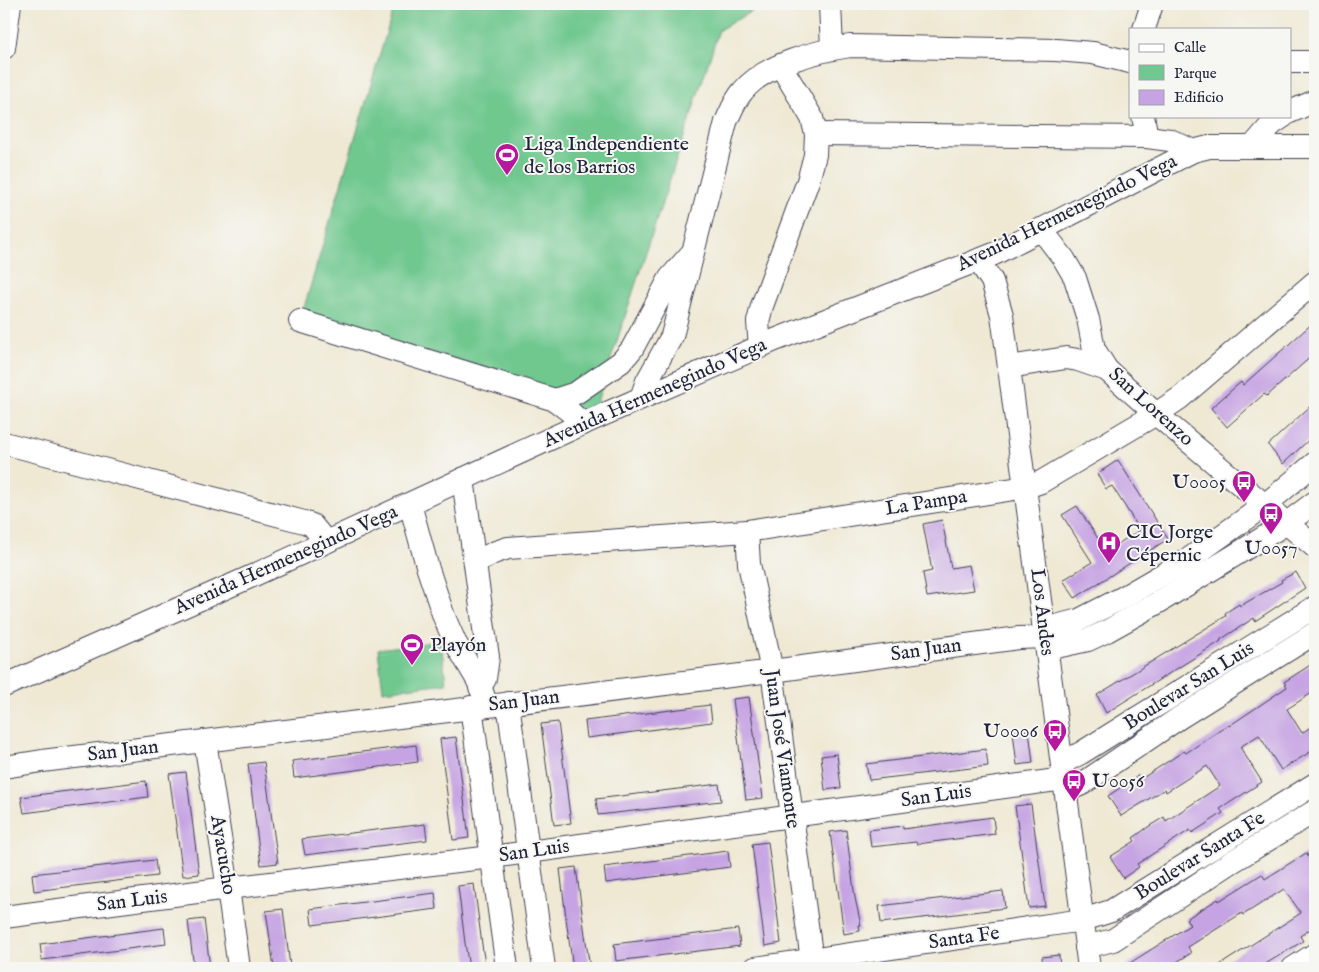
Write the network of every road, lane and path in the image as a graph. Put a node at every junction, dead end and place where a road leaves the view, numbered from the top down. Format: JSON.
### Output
{"nodes":[{"id":1,"x":10,"y":4,"type":"edge"},
{"id":2,"x":830,"y":4,"type":"edge"},
{"id":3,"x":1152,"y":4,"type":"edge"},
{"id":4,"x":1144,"y":28,"type":"edge"},
{"id":5,"x":4,"y":48,"type":"edge"},
{"id":6,"x":832,"y":49,"type":"junction"},
{"id":7,"x":1129,"y":62,"type":"edge"},
{"id":8,"x":1292,"y":62,"type":"edge"},
{"id":9,"x":1315,"y":62,"type":"edge"},
{"id":10,"x":781,"y":66,"type":"junction"},
{"id":11,"x":1315,"y":101,"type":"edge"},
{"id":12,"x":1292,"y":111,"type":"edge"},
{"id":13,"x":1281,"y":118,"type":"edge"},
{"id":14,"x":1145,"y":127,"type":"edge"},
{"id":15,"x":816,"y":134,"type":"junction"},
{"id":16,"x":1252,"y":147,"type":"junction"},
{"id":17,"x":1315,"y":147,"type":"edge"},
{"id":18,"x":1192,"y":151,"type":"junction"},
{"id":19,"x":1041,"y":229,"type":"junction"},
{"id":20,"x":694,"y":250,"type":"junction"},
{"id":21,"x":978,"y":260,"type":"junction"},
{"id":22,"x":1315,"y":282,"type":"edge"},
{"id":23,"x":300,"y":321,"type":"dead end"},
{"id":24,"x":760,"y":347,"type":"junction"},
{"id":25,"x":1009,"y":367,"type":"junction"},
{"id":26,"x":1106,"y":370,"type":"junction"},
{"id":27,"x":641,"y":398,"type":"junction"},
{"id":28,"x":555,"y":400,"type":"junction"},
{"id":29,"x":1156,"y":414,"type":"junction"},
{"id":30,"x":582,"y":424,"type":"junction"},
{"id":31,"x":4,"y":443,"type":"edge"},
{"id":32,"x":1315,"y":463,"type":"edge"},
{"id":33,"x":463,"y":479,"type":"junction"},
{"id":34,"x":1026,"y":487,"type":"junction"},
{"id":35,"x":1315,"y":502,"type":"edge"},
{"id":36,"x":410,"y":504,"type":"junction"},
{"id":37,"x":1265,"y":505,"type":"junction"},
{"id":38,"x":1287,"y":523,"type":"junction"},
{"id":39,"x":747,"y":531,"type":"junction"},
{"id":40,"x":326,"y":542,"type":"junction"},
{"id":41,"x":1315,"y":546,"type":"edge"},
{"id":42,"x":476,"y":563,"type":"junction"},
{"id":43,"x":1315,"y":607,"type":"edge"},
{"id":44,"x":1315,"y":632,"type":"edge"},
{"id":45,"x":1046,"y":638,"type":"junction"},
{"id":46,"x":772,"y":671,"type":"junction"},
{"id":47,"x":4,"y":686,"type":"edge"},
{"id":48,"x":487,"y":701,"type":"junction"},
{"id":49,"x":205,"y":741,"type":"junction"},
{"id":50,"x":4,"y":767,"type":"edge"},
{"id":51,"x":1064,"y":777,"type":"junction"},
{"id":52,"x":1315,"y":784,"type":"edge"},
{"id":53,"x":1315,"y":811,"type":"edge"},
{"id":54,"x":791,"y":816,"type":"junction"},
{"id":55,"x":528,"y":852,"type":"junction"},
{"id":56,"x":492,"y":858,"type":"junction"},
{"id":57,"x":228,"y":888,"type":"junction"},
{"id":58,"x":4,"y":917,"type":"edge"},
{"id":59,"x":1083,"y":920,"type":"junction"},
{"id":60,"x":1315,"y":954,"type":"edge"},
{"id":61,"x":1088,"y":958,"type":"edge"},
{"id":62,"x":812,"y":965,"type":"edge"},
{"id":63,"x":238,"y":968,"type":"edge"},
{"id":64,"x":507,"y":968,"type":"edge"},
{"id":65,"x":544,"y":968,"type":"edge"},
{"id":66,"x":755,"y":968,"type":"edge"},
{"id":67,"x":1293,"y":968,"type":"edge"}],
"edges":[{"from":1,"to":5,"type":"street"},
{"from":2,"to":6,"type":"street"},
{"from":3,"to":4,"type":"street"},
{"from":6,"to":7,"type":"street"},
{"from":6,"to":10,"type":"street"},
{"from":8,"to":9,"type":"street"},
{"from":10,"to":15,"type":"street"},
{"from":10,"to":20,"type":"street"},
{"from":11,"to":12,"type":"street"},
{"from":13,"to":16,"type":"street"},
{"from":14,"to":15,"type":"street"},
{"from":14,"to":18,"type":"street"},
{"from":15,"to":24,"type":"street"},
{"from":16,"to":17,"type":"street","name":"Avenida Hermenegindo Vega"},
{"from":16,"to":18,"type":"street","name":"Avenida Hermenegindo Vega"},
{"from":18,"to":19,"type":"street","name":"Avenida Hermenegindo Vega"},
{"from":19,"to":21,"type":"street","name":"Avenida Hermenegindo Vega"},
{"from":19,"to":26,"type":"street","name":"San Lorenzo"},
{"from":20,"to":27,"type":"street"},
{"from":20,"to":28,"type":"street"},
{"from":21,"to":24,"type":"street","name":"Avenida Hermenegindo Vega"},
{"from":21,"to":25,"type":"street","name":"Los Andes"},
{"from":22,"to":29,"type":"street","name":"La Pampa"},
{"from":23,"to":28,"type":"street"},
{"from":24,"to":27,"type":"street","name":"Avenida Hermenegindo Vega"},
{"from":25,"to":26,"type":"street"},
{"from":25,"to":34,"type":"street","name":"Los Andes"},
{"from":26,"to":29,"type":"street","name":"San Lorenzo"},
{"from":27,"to":30,"type":"street","name":"Avenida Hermenegindo Vega"},
{"from":28,"to":30,"type":"street"},
{"from":29,"to":34,"type":"street","name":"La Pampa"},
{"from":29,"to":37,"type":"street","name":"San Lorenzo"},
{"from":30,"to":33,"type":"street","name":"Avenida Hermenegindo Vega"},
{"from":31,"to":40,"type":"street"},
{"from":32,"to":37,"type":"street"},
{"from":33,"to":36,"type":"street","name":"Avenida Hermenegindo Vega"},
{"from":33,"to":42,"type":"street"},
{"from":34,"to":39,"type":"street","name":"La Pampa"},
{"from":34,"to":45,"type":"street","name":"Los Andes"},
{"from":35,"to":38,"type":"street"},
{"from":36,"to":40,"type":"street","name":"Avenida Hermenegindo Vega"},
{"from":36,"to":48,"type":"street"},
{"from":37,"to":38,"type":"street","name":"San Lorenzo"},
{"from":37,"to":45,"type":"street"},
{"from":38,"to":41,"type":"street","name":"San Lorenzo"},
{"from":38,"to":45,"type":"street"},
{"from":39,"to":42,"type":"street","name":"La Pampa"},
{"from":39,"to":46,"type":"street","name":"Juan José Viamonte"},
{"from":40,"to":47,"type":"street","name":"Avenida Hermenegindo Vega"},
{"from":42,"to":48,"type":"street"},
{"from":43,"to":51,"type":"street","name":"Boulevar San Luis"},
{"from":44,"to":51,"type":"street","name":"Boulevar San Luis"},
{"from":45,"to":46,"type":"street","name":"San Juan"},
{"from":45,"to":51,"type":"street","name":"Los Andes"},
{"from":46,"to":48,"type":"street","name":"San Juan"},
{"from":46,"to":54,"type":"street","name":"Juan José Viamonte"},
{"from":48,"to":49,"type":"street","name":"San Juan"},
{"from":48,"to":55,"type":"street"},
{"from":48,"to":56,"type":"street"},
{"from":49,"to":50,"type":"street","name":"San Juan"},
{"from":49,"to":57,"type":"street","name":"Ayacucho"},
{"from":51,"to":54,"type":"street","name":"San Luis"},
{"from":51,"to":59,"type":"street","name":"Los Andes"},
{"from":52,"to":59,"type":"street","name":"Boulevar Santa Fe"},
{"from":53,"to":61,"type":"street","name":"Boulevar Santa Fe"},
{"from":54,"to":55,"type":"street","name":"San Luis"},
{"from":54,"to":62,"type":"street","name":"Juan José Viamonte"},
{"from":55,"to":56,"type":"street","name":"San Luis"},
{"from":55,"to":65,"type":"street"},
{"from":56,"to":57,"type":"street","name":"San Luis"},
{"from":56,"to":64,"type":"street"},
{"from":57,"to":58,"type":"street","name":"San Luis"},
{"from":57,"to":63,"type":"street","name":"Ayacucho"},
{"from":59,"to":61,"type":"street","name":"Los Andes"},
{"from":59,"to":62,"type":"street","name":"Santa Fe"},
{"from":60,"to":67,"type":"street"},
{"from":62,"to":66,"type":"street","name":"Santa Fe"}]}
